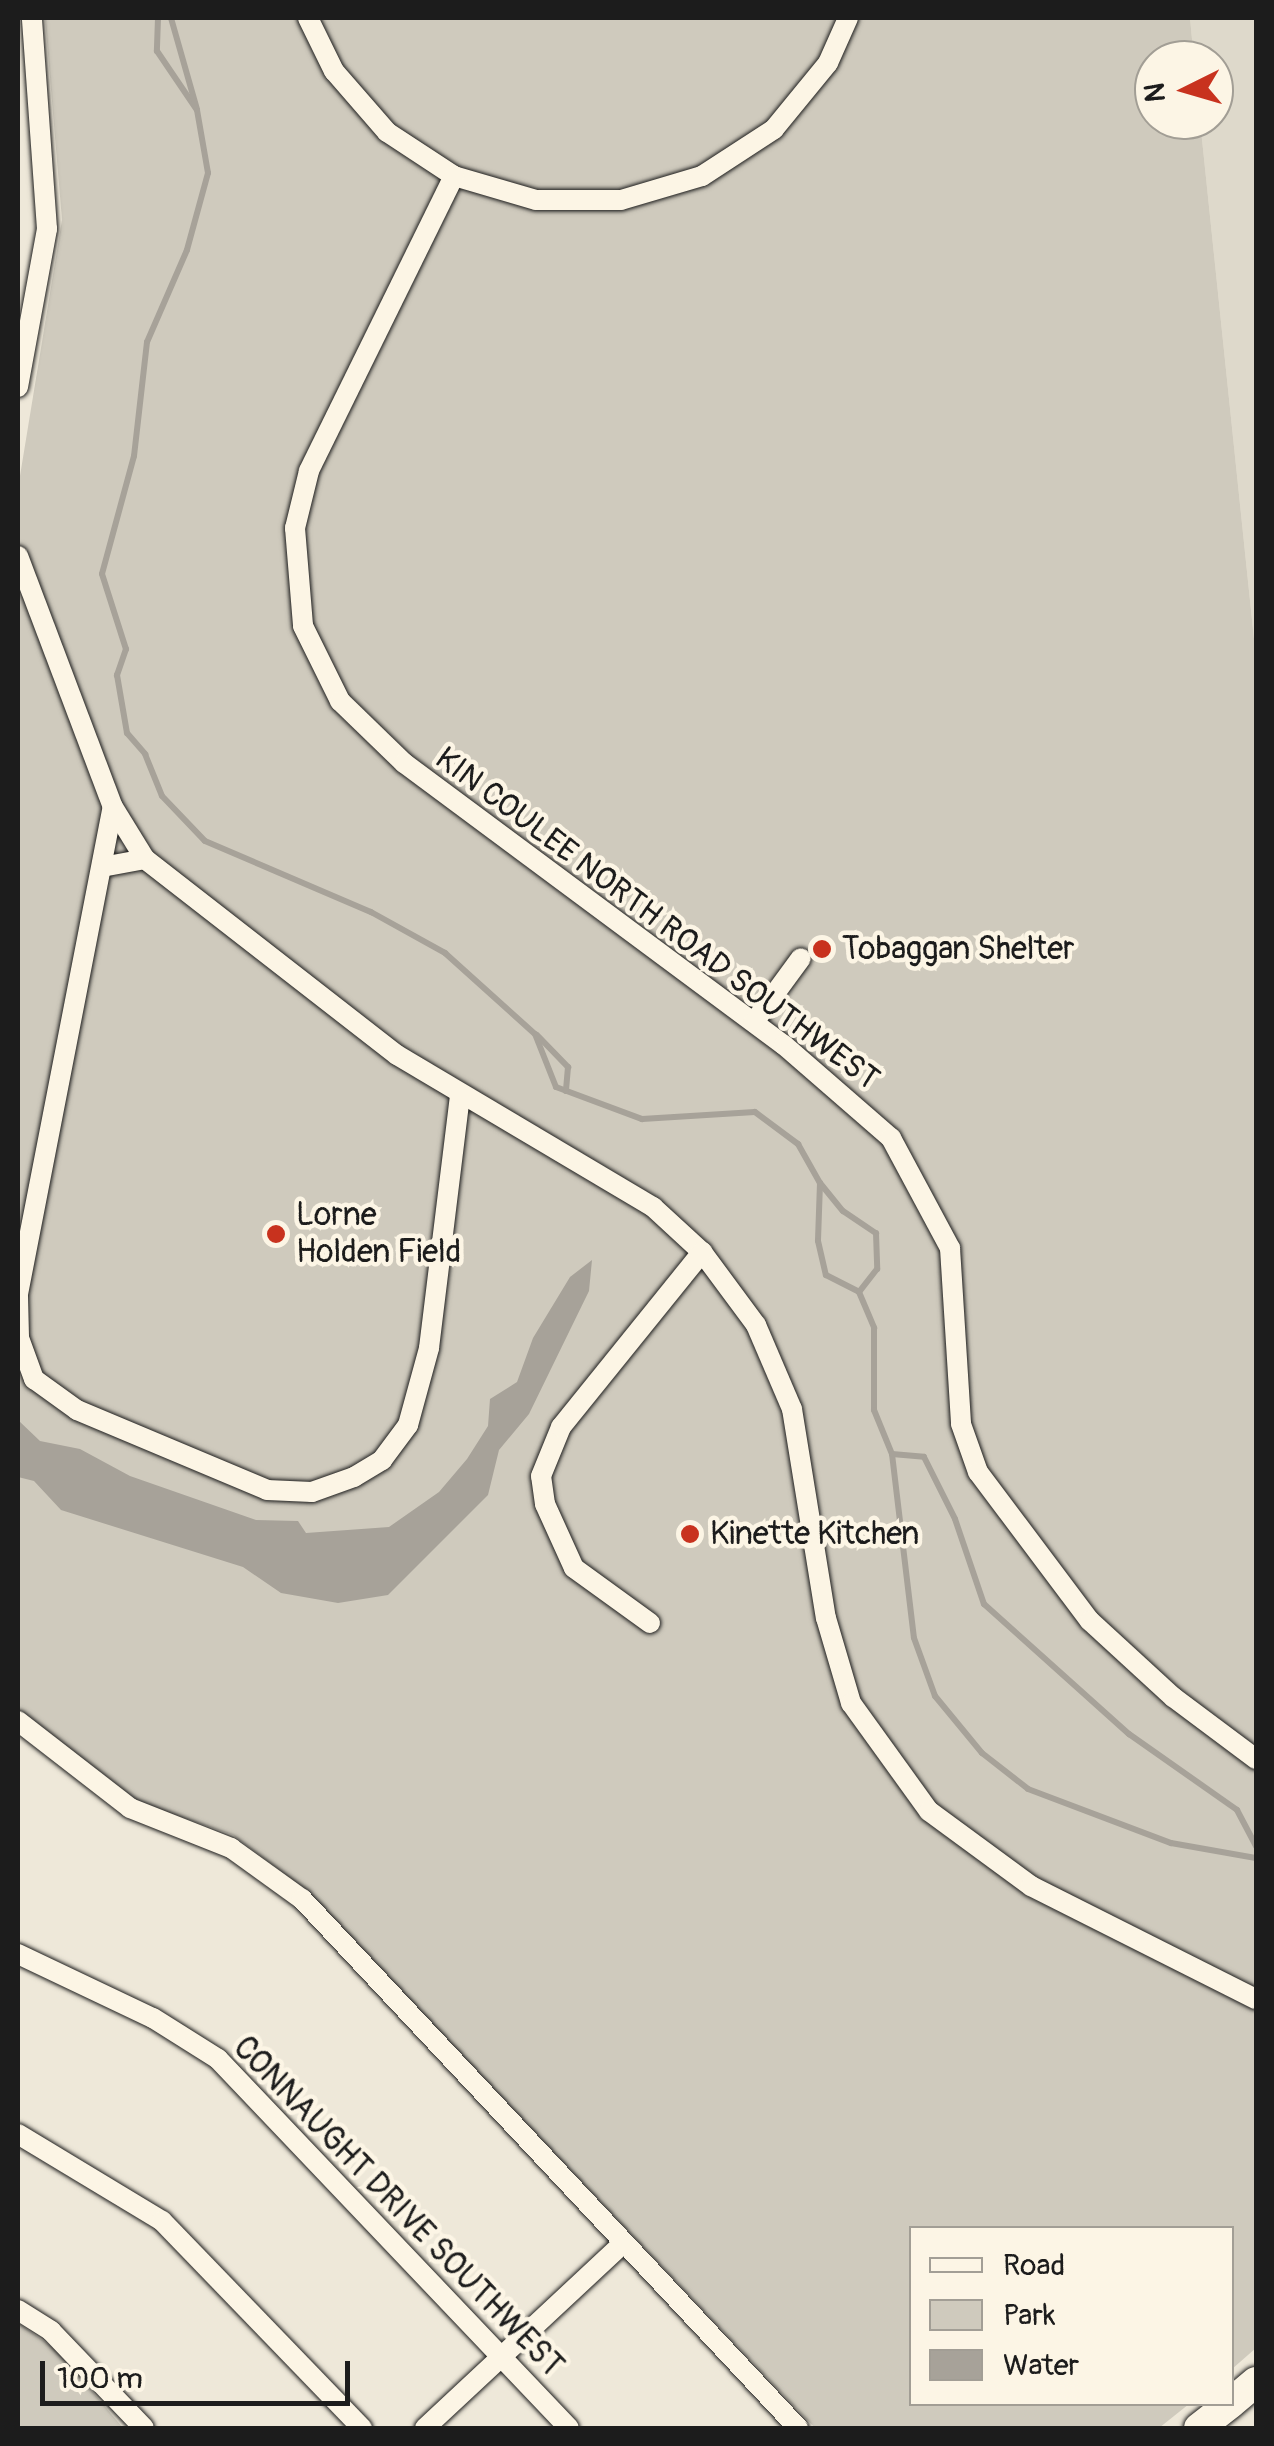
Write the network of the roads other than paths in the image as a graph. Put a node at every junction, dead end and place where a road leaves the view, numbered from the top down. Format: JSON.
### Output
{"nodes":[{"id":1,"x":308,"y":18,"type":"edge"},
{"id":2,"x":848,"y":18,"type":"edge"},
{"id":3,"x":32,"y":20,"type":"edge"},
{"id":4,"x":454,"y":176,"type":"junction"},
{"id":5,"x":18,"y":387,"type":"edge"},
{"id":6,"x":18,"y":556,"type":"edge"},
{"id":7,"x":113,"y":807,"type":"junction"},
{"id":8,"x":145,"y":860,"type":"junction"},
{"id":9,"x":102,"y":867,"type":"junction"},
{"id":10,"x":801,"y":958,"type":"dead end"},
{"id":11,"x":754,"y":1022,"type":"junction"},
{"id":12,"x":460,"y":1097,"type":"junction"},
{"id":13,"x":702,"y":1252,"type":"junction"},
{"id":14,"x":18,"y":1295,"type":"edge"},
{"id":15,"x":650,"y":1623,"type":"dead end"},
{"id":16,"x":18,"y":1721,"type":"edge"},
{"id":17,"x":1256,"y":1759,"type":"edge"},
{"id":18,"x":18,"y":1954,"type":"edge"},
{"id":19,"x":1256,"y":1999,"type":"edge"},
{"id":20,"x":18,"y":2134,"type":"edge"},
{"id":21,"x":620,"y":2246,"type":"junction"},
{"id":22,"x":18,"y":2310,"type":"edge"},
{"id":23,"x":502,"y":2358,"type":"junction"},
{"id":24,"x":1256,"y":2382,"type":"edge"},
{"id":25,"x":1234,"y":2400,"type":"edge"},
{"id":26,"x":1227,"y":2406,"type":"edge"},
{"id":27,"x":144,"y":2428,"type":"edge"},
{"id":28,"x":362,"y":2428,"type":"edge"},
{"id":29,"x":425,"y":2428,"type":"edge"},
{"id":30,"x":569,"y":2428,"type":"edge"},
{"id":31,"x":798,"y":2428,"type":"edge"},
{"id":32,"x":1198,"y":2428,"type":"edge"}],
"edges":[{"from":1,"to":4,"type":"street"},
{"from":2,"to":4,"type":"street"},
{"from":3,"to":5,"type":"street"},
{"from":4,"to":11,"type":"street","name":"KIN COULEE NORTH ROAD SOUTHWEST"},
{"from":6,"to":7,"type":"street"},
{"from":7,"to":8,"type":"street"},
{"from":7,"to":9,"type":"street"},
{"from":8,"to":9,"type":"street"},
{"from":8,"to":12,"type":"street"},
{"from":9,"to":14,"type":"street"},
{"from":10,"to":11,"type":"street"},
{"from":11,"to":17,"type":"street","name":"KIN COULEE NORTH ROAD SOUTHWEST"},
{"from":12,"to":13,"type":"street"},
{"from":12,"to":14,"type":"street"},
{"from":13,"to":15,"type":"street"},
{"from":13,"to":19,"type":"street"},
{"from":16,"to":21,"type":"street"},
{"from":18,"to":23,"type":"street","name":"CONNAUGHT DRIVE SOUTHWEST"},
{"from":20,"to":28,"type":"street"},
{"from":21,"to":23,"type":"street"},
{"from":21,"to":31,"type":"street"},
{"from":22,"to":27,"type":"street"},
{"from":23,"to":29,"type":"street"},
{"from":23,"to":30,"type":"street","name":"CONNAUGHT DRIVE SOUTHWEST"},
{"from":24,"to":25,"type":"highway"},
{"from":26,"to":32,"type":"highway"}]}
